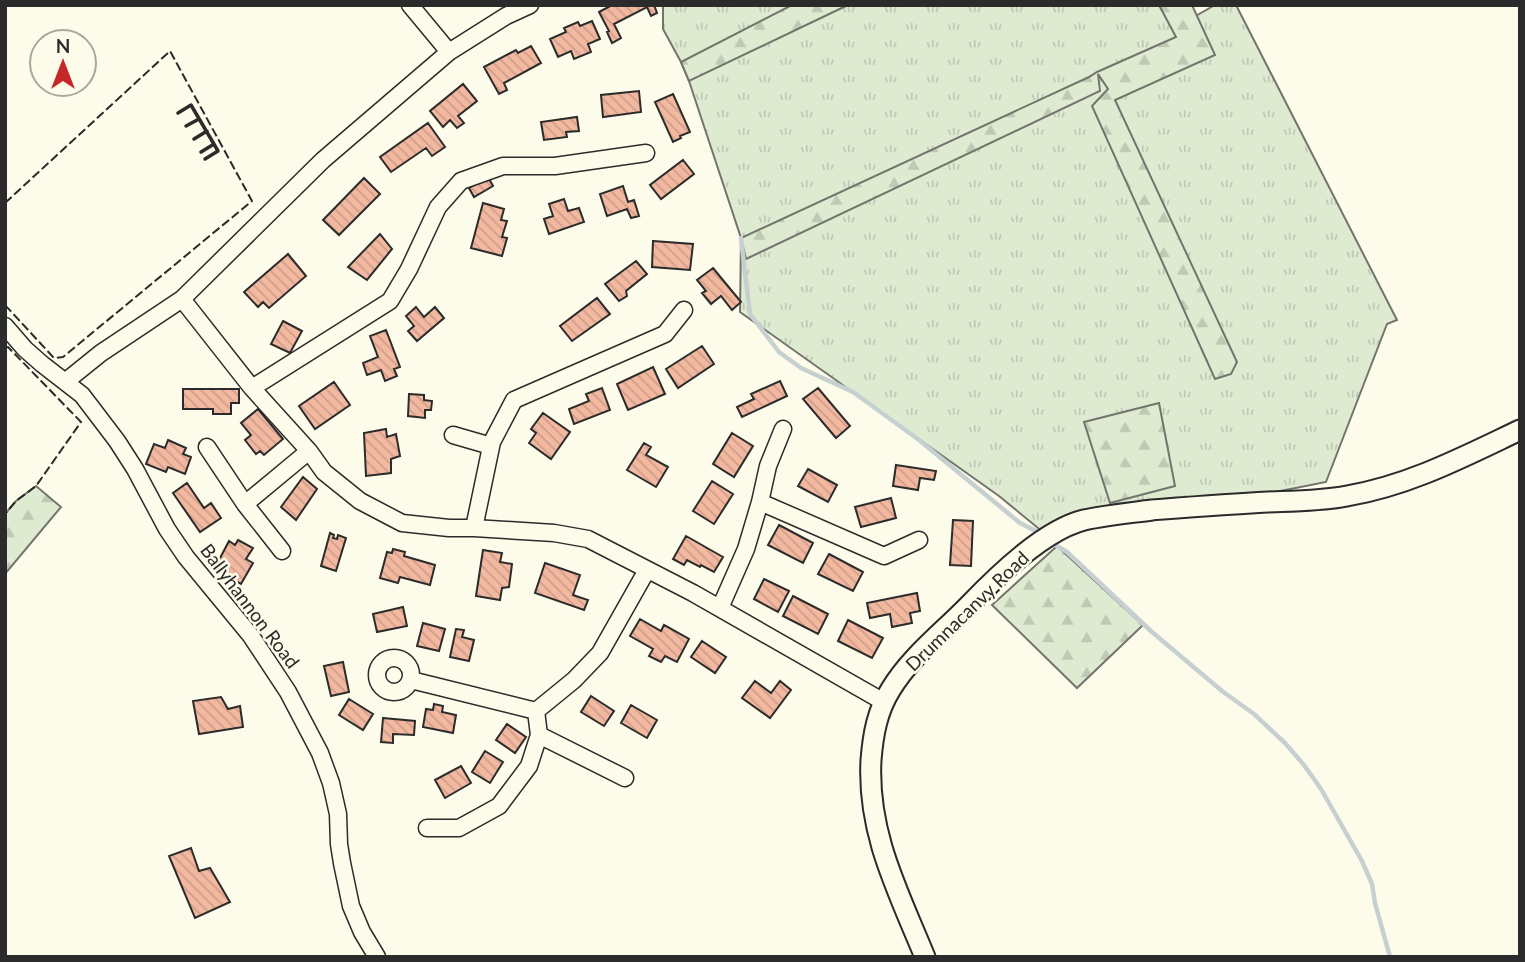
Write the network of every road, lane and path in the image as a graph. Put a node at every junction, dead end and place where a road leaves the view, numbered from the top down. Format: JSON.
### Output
{"nodes":[{"id":1,"x":410,"y":5,"type":"edge"},
{"id":2,"x":530,"y":5,"type":"edge"},
{"id":3,"x":449,"y":52,"type":"junction"},
{"id":4,"x":646,"y":153,"type":"dead end"},
{"id":5,"x":182,"y":299,"type":"junction"},
{"id":6,"x":684,"y":310,"type":"dead end"},
{"id":7,"x":5,"y":326,"type":"edge"},
{"id":8,"x":65,"y":382,"type":"junction"},
{"id":9,"x":252,"y":388,"type":"junction"},
{"id":10,"x":783,"y":429,"type":"dead end"},
{"id":11,"x":1520,"y":430,"type":"edge"},
{"id":12,"x":453,"y":435,"type":"dead end"},
{"id":13,"x":491,"y":446,"type":"junction"},
{"id":14,"x":207,"y":447,"type":"dead end"},
{"id":15,"x":309,"y":452,"type":"junction"},
{"id":16,"x":760,"y":502,"type":"junction"},
{"id":17,"x":245,"y":504,"type":"junction"},
{"id":18,"x":474,"y":528,"type":"junction"},
{"id":19,"x":919,"y":540,"type":"dead end"},
{"id":20,"x":282,"y":551,"type":"dead end"},
{"id":21,"x":647,"y":570,"type":"junction"},
{"id":22,"x":720,"y":608,"type":"junction"},
{"id":23,"x":411,"y":680,"type":"dead end"},
{"id":24,"x":884,"y":702,"type":"junction"},
{"id":25,"x":536,"y":711,"type":"junction"},
{"id":26,"x":539,"y":735,"type":"junction"},
{"id":27,"x":625,"y":778,"type":"dead end"},
{"id":28,"x":427,"y":828,"type":"dead end"},
{"id":29,"x":377,"y":957,"type":"edge"},
{"id":30,"x":925,"y":957,"type":"edge"}],
"edges":[{"from":1,"to":3,"type":"street"},
{"from":2,"to":3,"type":"street"},
{"from":3,"to":5,"type":"street"},
{"from":4,"to":9,"type":"street"},
{"from":5,"to":8,"type":"street"},
{"from":5,"to":9,"type":"street"},
{"from":6,"to":13,"type":"street"},
{"from":7,"to":8,"type":"street","name":"Ballyhannon Road"},
{"from":8,"to":29,"type":"street","name":"Ballyhannon Road"},
{"from":9,"to":15,"type":"street"},
{"from":10,"to":16,"type":"street"},
{"from":11,"to":24,"type":"main road","name":"Drumnacanvy Road"},
{"from":12,"to":13,"type":"street"},
{"from":13,"to":18,"type":"street"},
{"from":14,"to":17,"type":"street"},
{"from":15,"to":17,"type":"street"},
{"from":15,"to":18,"type":"street"},
{"from":16,"to":19,"type":"street"},
{"from":16,"to":22,"type":"street"},
{"from":17,"to":20,"type":"street"},
{"from":18,"to":21,"type":"street"},
{"from":21,"to":22,"type":"street"},
{"from":21,"to":25,"type":"street"},
{"from":22,"to":24,"type":"street"},
{"from":23,"to":25,"type":"street"},
{"from":24,"to":30,"type":"main road","name":"Drumnacanvy Road"},
{"from":25,"to":26,"type":"street"},
{"from":26,"to":27,"type":"street"},
{"from":26,"to":28,"type":"street"}]}
